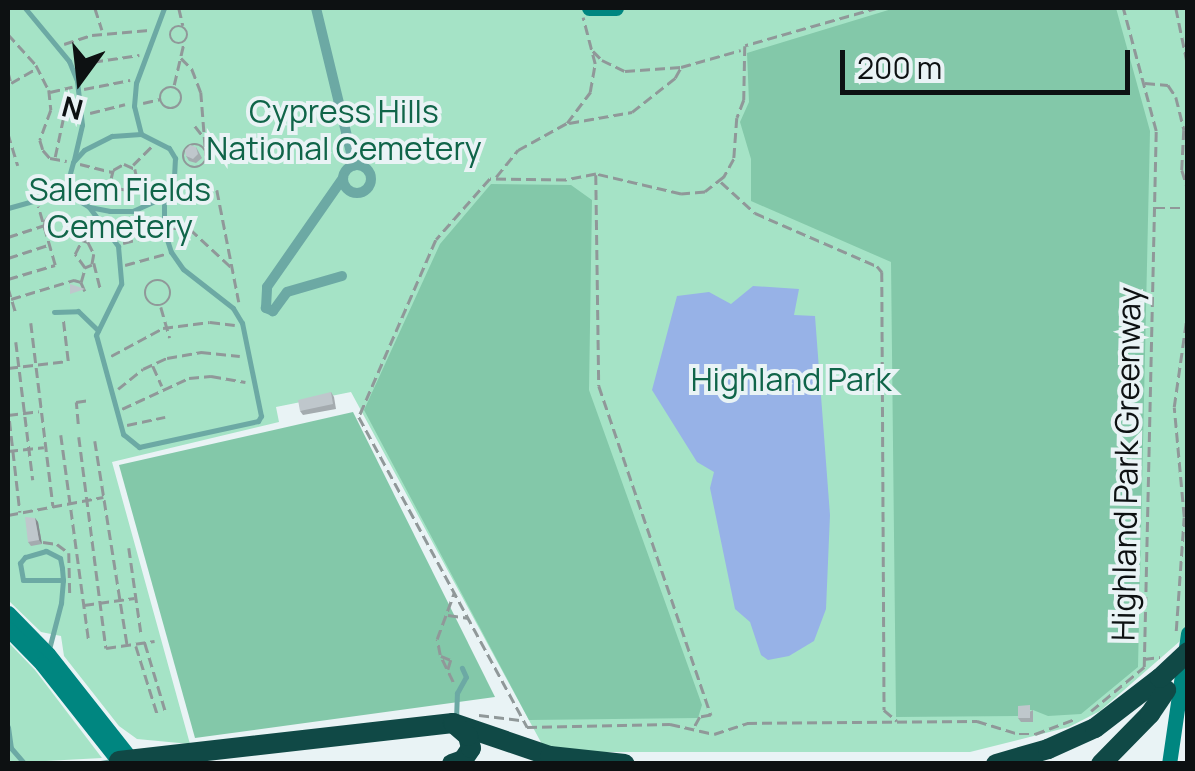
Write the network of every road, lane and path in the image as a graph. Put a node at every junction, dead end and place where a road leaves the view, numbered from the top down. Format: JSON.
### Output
{"nodes":[{"id":1,"x":25,"y":8,"type":"edge"},
{"id":2,"x":95,"y":8,"type":"edge"},
{"id":3,"x":164,"y":8,"type":"edge"},
{"id":4,"x":179,"y":8,"type":"edge"},
{"id":5,"x":316,"y":8,"type":"edge"},
{"id":6,"x":616,"y":8,"type":"edge"},
{"id":7,"x":878,"y":8,"type":"edge"},
{"id":8,"x":1123,"y":8,"type":"edge"},
{"id":9,"x":1176,"y":8,"type":"edge"},
{"id":10,"x":586,"y":15,"type":"edge"},
{"id":11,"x":183,"y":28,"type":"junction"},
{"id":12,"x":157,"y":31,"type":"junction"},
{"id":13,"x":104,"y":33,"type":"junction"},
{"id":14,"x":8,"y":34,"type":"edge"},
{"id":15,"x":184,"y":42,"type":"junction"},
{"id":16,"x":58,"y":48,"type":"junction"},
{"id":17,"x":742,"y":49,"type":"junction"},
{"id":18,"x":593,"y":50,"type":"junction"},
{"id":19,"x":146,"y":56,"type":"junction"},
{"id":20,"x":181,"y":58,"type":"junction"},
{"id":21,"x":1188,"y":66,"type":"edge"},
{"id":22,"x":38,"y":67,"type":"junction"},
{"id":23,"x":71,"y":67,"type":"junction"},
{"id":24,"x":681,"y":67,"type":"junction"},
{"id":25,"x":8,"y":71,"type":"edge"},
{"id":26,"x":27,"y":77,"type":"junction"},
{"id":27,"x":136,"y":82,"type":"junction"},
{"id":28,"x":1143,"y":84,"type":"junction"},
{"id":29,"x":33,"y":85,"type":"dead end"},
{"id":30,"x":174,"y":87,"type":"junction"},
{"id":31,"x":79,"y":88,"type":"junction"},
{"id":32,"x":50,"y":92,"type":"junction"},
{"id":33,"x":161,"y":99,"type":"junction"},
{"id":34,"x":82,"y":103,"type":"junction"},
{"id":35,"x":134,"y":104,"type":"junction"},
{"id":36,"x":82,"y":117,"type":"junction"},
{"id":37,"x":567,"y":123,"type":"junction"},
{"id":38,"x":195,"y":126,"type":"dead end"},
{"id":39,"x":8,"y":133,"type":"edge"},
{"id":40,"x":141,"y":134,"type":"junction"},
{"id":41,"x":206,"y":140,"type":"junction"},
{"id":42,"x":157,"y":141,"type":"junction"},
{"id":43,"x":206,"y":156,"type":"junction"},
{"id":44,"x":55,"y":158,"type":"junction"},
{"id":45,"x":73,"y":162,"type":"junction"},
{"id":46,"x":18,"y":164,"type":"dead end"},
{"id":47,"x":354,"y":165,"type":"junction"},
{"id":48,"x":132,"y":166,"type":"junction"},
{"id":49,"x":112,"y":172,"type":"junction"},
{"id":50,"x":596,"y":174,"type":"junction"},
{"id":51,"x":496,"y":177,"type":"junction"},
{"id":52,"x":138,"y":178,"type":"junction"},
{"id":53,"x":343,"y":178,"type":"junction"},
{"id":54,"x":720,"y":181,"type":"junction"},
{"id":55,"x":112,"y":182,"type":"junction"},
{"id":56,"x":170,"y":187,"type":"junction"},
{"id":57,"x":217,"y":190,"type":"dead end"},
{"id":58,"x":1188,"y":190,"type":"edge"},
{"id":59,"x":65,"y":192,"type":"junction"},
{"id":60,"x":164,"y":197,"type":"junction"},
{"id":61,"x":36,"y":200,"type":"junction"},
{"id":62,"x":90,"y":207,"type":"junction"},
{"id":63,"x":8,"y":208,"type":"edge"},
{"id":64,"x":1154,"y":208,"type":"junction"},
{"id":65,"x":1188,"y":208,"type":"edge"},
{"id":66,"x":44,"y":226,"type":"junction"},
{"id":67,"x":164,"y":231,"type":"junction"},
{"id":68,"x":46,"y":233,"type":"junction"},
{"id":69,"x":8,"y":237,"type":"edge"},
{"id":70,"x":50,"y":244,"type":"junction"},
{"id":71,"x":117,"y":244,"type":"junction"},
{"id":72,"x":171,"y":252,"type":"junction"},
{"id":73,"x":8,"y":258,"type":"edge"},
{"id":74,"x":94,"y":261,"type":"junction"},
{"id":75,"x":121,"y":266,"type":"junction"},
{"id":76,"x":85,"y":268,"type":"junction"},
{"id":77,"x":232,"y":268,"type":"dead end"},
{"id":78,"x":183,"y":269,"type":"junction"},
{"id":79,"x":342,"y":276,"type":"dead end"},
{"id":80,"x":8,"y":279,"type":"edge"},
{"id":81,"x":80,"y":282,"type":"junction"},
{"id":82,"x":99,"y":284,"type":"junction"},
{"id":83,"x":168,"y":284,"type":"junction"},
{"id":84,"x":8,"y":288,"type":"edge"},
{"id":85,"x":101,"y":291,"type":"dead end"},
{"id":86,"x":11,"y":299,"type":"junction"},
{"id":87,"x":160,"y":305,"type":"junction"},
{"id":88,"x":1188,"y":309,"type":"edge"},
{"id":89,"x":62,"y":311,"type":"junction"},
{"id":90,"x":54,"y":312,"type":"dead end"},
{"id":91,"x":16,"y":314,"type":"dead end"},
{"id":92,"x":32,"y":323,"type":"dead end"},
{"id":93,"x":167,"y":327,"type":"junction"},
{"id":94,"x":243,"y":327,"type":"junction"},
{"id":95,"x":98,"y":330,"type":"junction"},
{"id":96,"x":170,"y":338,"type":"dead end"},
{"id":97,"x":16,"y":342,"type":"dead end"},
{"id":98,"x":251,"y":358,"type":"junction"},
{"id":99,"x":102,"y":364,"type":"junction"},
{"id":100,"x":152,"y":364,"type":"junction"},
{"id":101,"x":36,"y":365,"type":"junction"},
{"id":102,"x":19,"y":367,"type":"junction"},
{"id":103,"x":8,"y":368,"type":"edge"},
{"id":104,"x":248,"y":382,"type":"dead end"},
{"id":105,"x":163,"y":387,"type":"junction"},
{"id":106,"x":112,"y":396,"type":"junction"},
{"id":107,"x":90,"y":400,"type":"dead end"},
{"id":108,"x":8,"y":406,"type":"edge"},
{"id":109,"x":41,"y":410,"type":"dead end"},
{"id":110,"x":116,"y":410,"type":"junction"},
{"id":111,"x":25,"y":412,"type":"junction"},
{"id":112,"x":8,"y":415,"type":"edge"},
{"id":113,"x":165,"y":416,"type":"dead end"},
{"id":114,"x":78,"y":424,"type":"dead end"},
{"id":115,"x":121,"y":426,"type":"junction"},
{"id":116,"x":61,"y":434,"type":"dead end"},
{"id":117,"x":79,"y":437,"type":"dead end"},
{"id":118,"x":96,"y":441,"type":"dead end"},
{"id":119,"x":46,"y":446,"type":"junction"},
{"id":120,"x":30,"y":449,"type":"junction"},
{"id":121,"x":10,"y":451,"type":"edge"},
{"id":122,"x":33,"y":480,"type":"dead end"},
{"id":123,"x":103,"y":497,"type":"junction"},
{"id":124,"x":87,"y":500,"type":"junction"},
{"id":125,"x":70,"y":502,"type":"junction"},
{"id":126,"x":53,"y":506,"type":"junction"},
{"id":127,"x":20,"y":512,"type":"junction"},
{"id":128,"x":8,"y":514,"type":"edge"},
{"id":129,"x":129,"y":548,"type":"dead end"},
{"id":130,"x":62,"y":580,"type":"junction"},
{"id":131,"x":454,"y":590,"type":"junction"},
{"id":132,"x":136,"y":598,"type":"junction"},
{"id":133,"x":121,"y":600,"type":"junction"},
{"id":134,"x":100,"y":603,"type":"junction"},
{"id":135,"x":84,"y":605,"type":"junction"},
{"id":136,"x":8,"y":613,"type":"edge"},
{"id":137,"x":447,"y":615,"type":"junction"},
{"id":138,"x":470,"y":619,"type":"junction"},
{"id":139,"x":8,"y":629,"type":"edge"},
{"id":140,"x":140,"y":632,"type":"dead end"},
{"id":141,"x":1188,"y":633,"type":"edge"},
{"id":142,"x":88,"y":641,"type":"dead end"},
{"id":143,"x":155,"y":642,"type":"dead end"},
{"id":144,"x":145,"y":643,"type":"junction"},
{"id":145,"x":136,"y":644,"type":"junction"},
{"id":146,"x":127,"y":645,"type":"junction"},
{"id":147,"x":1181,"y":648,"type":"edge"},
{"id":148,"x":440,"y":656,"type":"junction"},
{"id":149,"x":45,"y":659,"type":"junction"},
{"id":150,"x":1144,"y":659,"type":"junction"},
{"id":151,"x":462,"y":668,"type":"dead end"},
{"id":152,"x":1188,"y":670,"type":"edge"},
{"id":153,"x":447,"y":671,"type":"junction"},
{"id":154,"x":1161,"y":676,"type":"junction"},
{"id":155,"x":457,"y":693,"type":"junction"},
{"id":156,"x":166,"y":713,"type":"dead end"},
{"id":157,"x":158,"y":716,"type":"dead end"},
{"id":158,"x":460,"y":719,"type":"junction"},
{"id":159,"x":522,"y":720,"type":"junction"},
{"id":160,"x":897,"y":721,"type":"junction"},
{"id":161,"x":8,"y":727,"type":"edge"},
{"id":162,"x":694,"y":729,"type":"junction"},
{"id":163,"x":127,"y":762,"type":"edge"},
{"id":164,"x":26,"y":764,"type":"edge"},
{"id":165,"x":95,"y":764,"type":"edge"},
{"id":166,"x":452,"y":764,"type":"edge"},
{"id":167,"x":625,"y":764,"type":"edge"},
{"id":168,"x":996,"y":764,"type":"edge"},
{"id":169,"x":1044,"y":764,"type":"edge"},
{"id":170,"x":1100,"y":764,"type":"edge"},
{"id":171,"x":1169,"y":764,"type":"edge"}],
"edges":[{"from":1,"to":16,"type":"lane"},
{"from":2,"to":13,"type":"path"},
{"from":3,"to":12,"type":"lane"},
{"from":4,"to":11,"type":"path"},
{"from":5,"to":47,"type":"street"},
{"from":6,"to":10,"type":"street"},
{"from":7,"to":17,"type":"path"},
{"from":8,"to":28,"type":"path","name":"Highland Park Greenway"},
{"from":9,"to":21,"type":"path"},
{"from":10,"to":18,"type":"path"},
{"from":11,"to":15,"type":"path"},
{"from":11,"to":15,"type":"path"},
{"from":12,"to":13,"type":"path"},
{"from":12,"to":19,"type":"lane"},
{"from":13,"to":16,"type":"path"},
{"from":14,"to":22,"type":"path"},
{"from":15,"to":20,"type":"path"},
{"from":16,"to":23,"type":"lane"},
{"from":17,"to":24,"type":"path"},
{"from":17,"to":54,"type":"path"},
{"from":18,"to":24,"type":"path"},
{"from":18,"to":37,"type":"path"},
{"from":19,"to":23,"type":"path"},
{"from":19,"to":27,"type":"lane"},
{"from":20,"to":30,"type":"path"},
{"from":20,"to":41,"type":"path"},
{"from":22,"to":26,"type":"path"},
{"from":22,"to":32,"type":"path"},
{"from":23,"to":31,"type":"lane"},
{"from":24,"to":37,"type":"path"},
{"from":25,"to":26,"type":"path"},
{"from":26,"to":29,"type":"path"},
{"from":27,"to":31,"type":"path"},
{"from":27,"to":35,"type":"lane"},
{"from":28,"to":58,"type":"path"},
{"from":28,"to":64,"type":"path","name":"Highland Park Greenway"},
{"from":30,"to":33,"type":"path"},
{"from":30,"to":33,"type":"path"},
{"from":31,"to":32,"type":"path"},
{"from":31,"to":34,"type":"lane"},
{"from":32,"to":44,"type":"path"},
{"from":33,"to":35,"type":"path"},
{"from":34,"to":36,"type":"lane"},
{"from":34,"to":44,"type":"path"},
{"from":35,"to":36,"type":"path"},
{"from":35,"to":40,"type":"lane"},
{"from":36,"to":45,"type":"lane"},
{"from":37,"to":51,"type":"path"},
{"from":38,"to":41,"type":"path"},
{"from":39,"to":46,"type":"path"},
{"from":40,"to":42,"type":"lane"},
{"from":40,"to":45,"type":"lane"},
{"from":41,"to":43,"type":"path"},
{"from":42,"to":48,"type":"path"},
{"from":42,"to":56,"type":"lane"},
{"from":43,"to":43,"type":"path"},
{"from":44,"to":45,"type":"path"},
{"from":45,"to":49,"type":"path"},
{"from":45,"to":59,"type":"lane"},
{"from":47,"to":53,"type":"street"},
{"from":47,"to":53,"type":"street"},
{"from":48,"to":49,"type":"path"},
{"from":48,"to":52,"type":"path"},
{"from":49,"to":55,"type":"path"},
{"from":50,"to":51,"type":"path"},
{"from":50,"to":54,"type":"path"},
{"from":50,"to":162,"type":"path"},
{"from":51,"to":131,"type":"path"},
{"from":52,"to":55,"type":"path"},
{"from":52,"to":56,"type":"path"},
{"from":53,"to":79,"type":"street"},
{"from":54,"to":160,"type":"path"},
{"from":55,"to":62,"type":"path"},
{"from":56,"to":60,"type":"lane"},
{"from":57,"to":94,"type":"path"},
{"from":59,"to":61,"type":"lane"},
{"from":59,"to":62,"type":"lane"},
{"from":60,"to":62,"type":"lane"},
{"from":60,"to":67,"type":"lane"},
{"from":61,"to":63,"type":"lane"},
{"from":61,"to":66,"type":"path"},
{"from":62,"to":71,"type":"lane"},
{"from":64,"to":65,"type":"path"},
{"from":64,"to":150,"type":"path","name":"Highland Park Greenway"},
{"from":66,"to":68,"type":"path"},
{"from":66,"to":68,"type":"path"},
{"from":66,"to":69,"type":"path"},
{"from":67,"to":71,"type":"path"},
{"from":67,"to":72,"type":"lane"},
{"from":67,"to":77,"type":"path"},
{"from":68,"to":70,"type":"path"},
{"from":70,"to":73,"type":"path"},
{"from":70,"to":80,"type":"path"},
{"from":71,"to":75,"type":"lane"},
{"from":72,"to":75,"type":"path"},
{"from":72,"to":78,"type":"lane"},
{"from":74,"to":76,"type":"path"},
{"from":74,"to":76,"type":"path"},
{"from":74,"to":82,"type":"path"},
{"from":75,"to":95,"type":"lane"},
{"from":76,"to":81,"type":"path"},
{"from":78,"to":83,"type":"path"},
{"from":78,"to":94,"type":"lane"},
{"from":81,"to":82,"type":"path"},
{"from":81,"to":86,"type":"path"},
{"from":82,"to":85,"type":"path"},
{"from":83,"to":87,"type":"path"},
{"from":83,"to":87,"type":"path"},
{"from":84,"to":86,"type":"path"},
{"from":86,"to":91,"type":"path"},
{"from":87,"to":93,"type":"path"},
{"from":88,"to":147,"type":"path"},
{"from":89,"to":90,"type":"lane"},
{"from":89,"to":95,"type":"lane"},
{"from":89,"to":101,"type":"path"},
{"from":92,"to":101,"type":"path"},
{"from":93,"to":94,"type":"path"},
{"from":93,"to":96,"type":"path"},
{"from":93,"to":99,"type":"path"},
{"from":94,"to":98,"type":"lane"},
{"from":95,"to":99,"type":"lane"},
{"from":97,"to":102,"type":"path"},
{"from":98,"to":100,"type":"path"},
{"from":98,"to":115,"type":"lane"},
{"from":99,"to":106,"type":"lane"},
{"from":100,"to":105,"type":"path"},
{"from":100,"to":106,"type":"path"},
{"from":101,"to":102,"type":"path"},
{"from":101,"to":119,"type":"path"},
{"from":102,"to":103,"type":"path"},
{"from":102,"to":111,"type":"path"},
{"from":104,"to":105,"type":"path"},
{"from":105,"to":110,"type":"path"},
{"from":106,"to":110,"type":"lane"},
{"from":107,"to":114,"type":"path"},
{"from":108,"to":112,"type":"path"},
{"from":109,"to":111,"type":"path"},
{"from":110,"to":115,"type":"lane"},
{"from":111,"to":112,"type":"path"},
{"from":111,"to":120,"type":"path"},
{"from":112,"to":121,"type":"path"},
{"from":113,"to":115,"type":"path"},
{"from":116,"to":125,"type":"path"},
{"from":117,"to":124,"type":"path"},
{"from":118,"to":123,"type":"path"},
{"from":119,"to":120,"type":"path"},
{"from":119,"to":126,"type":"path"},
{"from":120,"to":121,"type":"path"},
{"from":120,"to":122,"type":"path"},
{"from":121,"to":127,"type":"path"},
{"from":123,"to":124,"type":"path"},
{"from":123,"to":133,"type":"path"},
{"from":124,"to":125,"type":"path"},
{"from":124,"to":134,"type":"path"},
{"from":125,"to":126,"type":"path"},
{"from":125,"to":135,"type":"path"},
{"from":126,"to":127,"type":"path"},
{"from":127,"to":128,"type":"path"},
{"from":129,"to":132,"type":"path"},
{"from":130,"to":130,"type":"lane"},
{"from":130,"to":149,"type":"lane"},
{"from":131,"to":137,"type":"path"},
{"from":131,"to":138,"type":"path"},
{"from":132,"to":133,"type":"path"},
{"from":132,"to":140,"type":"path"},
{"from":133,"to":134,"type":"path"},
{"from":133,"to":146,"type":"path"},
{"from":134,"to":135,"type":"path"},
{"from":134,"to":146,"type":"path"},
{"from":135,"to":142,"type":"path"},
{"from":136,"to":149,"type":"street"},
{"from":137,"to":138,"type":"path"},
{"from":137,"to":148,"type":"path"},
{"from":138,"to":159,"type":"path"},
{"from":139,"to":149,"type":"street"},
{"from":141,"to":171,"type":"street"},
{"from":143,"to":144,"type":"path"},
{"from":144,"to":145,"type":"path"},
{"from":144,"to":156,"type":"path"},
{"from":145,"to":146,"type":"path"},
{"from":145,"to":157,"type":"path"},
{"from":147,"to":154,"type":"highway","bridge":true},
{"from":148,"to":153,"type":"path"},
{"from":148,"to":153,"type":"path"},
{"from":149,"to":163,"type":"street"},
{"from":150,"to":154,"type":"path"},
{"from":150,"to":160,"type":"path","name":"Highland Park Greenway"},
{"from":151,"to":155,"type":"lane"},
{"from":152,"to":154,"type":"highway"},
{"from":153,"to":155,"type":"path"},
{"from":154,"to":168,"type":"highway"},
{"from":154,"to":169,"type":"highway"},
{"from":154,"to":170,"type":"highway"},
{"from":155,"to":158,"type":"lane"},
{"from":158,"to":159,"type":"path","name":"Highland Park Greenway"},
{"from":158,"to":163,"type":"highway"},
{"from":158,"to":166,"type":"highway"},
{"from":158,"to":167,"type":"highway"},
{"from":159,"to":162,"type":"path","name":"Highland Park Greenway"},
{"from":160,"to":162,"type":"path","name":"Highland Park Greenway"},
{"from":161,"to":164,"type":"lane"},
{"from":163,"to":165,"type":"lane"}]}
